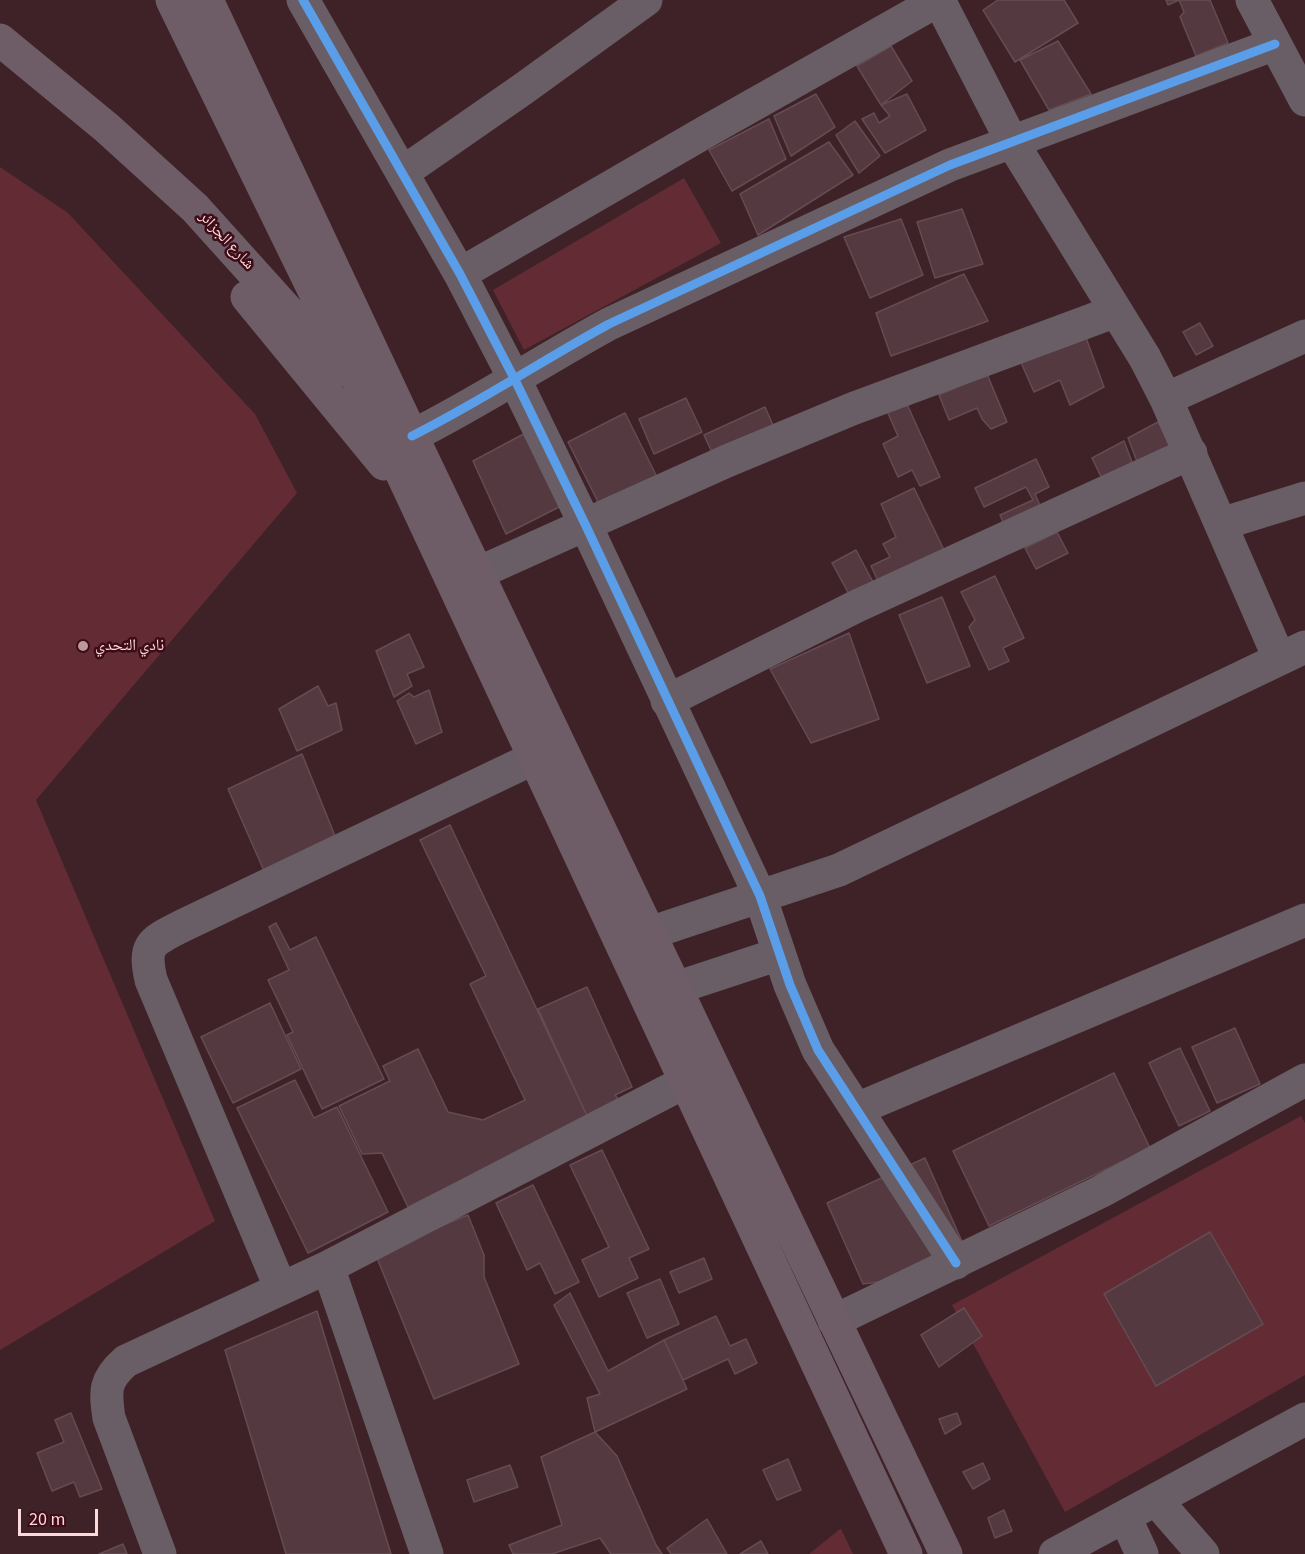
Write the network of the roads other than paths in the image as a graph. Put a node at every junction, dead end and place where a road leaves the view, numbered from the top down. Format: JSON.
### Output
{"nodes":[{"id":1,"x":172,"y":0,"type":"edge"},
{"id":2,"x":207,"y":0,"type":"edge"},
{"id":3,"x":303,"y":0,"type":"edge"},
{"id":4,"x":646,"y":0,"type":"edge"},
{"id":5,"x":939,"y":0,"type":"edge"},
{"id":6,"x":1252,"y":0,"type":"edge"},
{"id":7,"x":0,"y":40,"type":"edge"},
{"id":8,"x":1275,"y":44,"type":"junction"},
{"id":9,"x":0,"y":63,"type":"edge"},
{"id":10,"x":1305,"y":100,"type":"edge"},
{"id":11,"x":1012,"y":142,"type":"junction"},
{"id":12,"x":402,"y":173,"type":"junction"},
{"id":13,"x":460,"y":274,"type":"junction"},
{"id":14,"x":1116,"y":311,"type":"junction"},
{"id":15,"x":1305,"y":336,"type":"edge"},
{"id":16,"x":515,"y":380,"type":"junction"},
{"id":17,"x":1166,"y":399,"type":"junction"},
{"id":18,"x":368,"y":400,"type":"junction"},
{"id":19,"x":412,"y":436,"type":"junction"},
{"id":20,"x":1191,"y":453,"type":"junction"},
{"id":21,"x":427,"y":467,"type":"junction"},
{"id":22,"x":1305,"y":498,"type":"edge"},
{"id":23,"x":415,"y":502,"type":"junction"},
{"id":24,"x":1221,"y":524,"type":"junction"},
{"id":25,"x":586,"y":526,"type":"junction"},
{"id":26,"x":478,"y":573,"type":"junction"},
{"id":27,"x":1292,"y":652,"type":"edge"},
{"id":28,"x":668,"y":700,"type":"junction"},
{"id":29,"x":534,"y":758,"type":"junction"},
{"id":30,"x":760,"y":896,"type":"junction"},
{"id":31,"x":1305,"y":920,"type":"edge"},
{"id":32,"x":650,"y":933,"type":"junction"},
{"id":33,"x":779,"y":954,"type":"junction"},
{"id":34,"x":676,"y":988,"type":"junction"},
{"id":35,"x":1305,"y":1080,"type":"edge"},
{"id":36,"x":685,"y":1082,"type":"junction"},
{"id":37,"x":857,"y":1110,"type":"junction"},
{"id":38,"x":956,"y":1263,"type":"junction"},
{"id":39,"x":328,"y":1267,"type":"junction"},
{"id":40,"x":281,"y":1289,"type":"junction"},
{"id":41,"x":834,"y":1321,"type":"junction"},
{"id":42,"x":1305,"y":1419,"type":"edge"},
{"id":43,"x":1156,"y":1500,"type":"junction"},
{"id":44,"x":1125,"y":1517,"type":"junction"},
{"id":45,"x":159,"y":1554,"type":"edge"},
{"id":46,"x":427,"y":1554,"type":"edge"},
{"id":47,"x":906,"y":1554,"type":"edge"},
{"id":48,"x":946,"y":1554,"type":"edge"},
{"id":49,"x":1055,"y":1554,"type":"edge"},
{"id":50,"x":1142,"y":1554,"type":"edge"},
{"id":51,"x":1203,"y":1554,"type":"edge"}],
"edges":[{"from":1,"to":18,"type":"main road"},
{"from":2,"to":19,"type":"main road"},
{"from":3,"to":12,"type":"street"},
{"from":4,"to":12,"type":"street"},
{"from":5,"to":11,"type":"street"},
{"from":5,"to":13,"type":"street"},
{"from":6,"to":8,"type":"street"},
{"from":7,"to":18,"type":"main road","name":"شارع الجزائر"},
{"from":8,"to":10,"type":"street"},
{"from":8,"to":11,"type":"street"},
{"from":9,"to":23,"type":"main road","name":"شارع الجزائر"},
{"from":11,"to":14,"type":"street"},
{"from":11,"to":16,"type":"street"},
{"from":12,"to":13,"type":"street"},
{"from":13,"to":16,"type":"street"},
{"from":14,"to":17,"type":"street"},
{"from":14,"to":25,"type":"street"},
{"from":15,"to":17,"type":"street"},
{"from":16,"to":19,"type":"street"},
{"from":16,"to":25,"type":"street"},
{"from":17,"to":20,"type":"street"},
{"from":18,"to":21,"type":"main road","name":"شارع الجزائر"},
{"from":18,"to":23,"type":"main road"},
{"from":19,"to":21,"type":"main road"},
{"from":20,"to":24,"type":"street"},
{"from":20,"to":28,"type":"street"},
{"from":21,"to":26,"type":"main road"},
{"from":22,"to":24,"type":"street"},
{"from":23,"to":29,"type":"main road"},
{"from":24,"to":27,"type":"street"},
{"from":25,"to":26,"type":"street"},
{"from":25,"to":28,"type":"street"},
{"from":26,"to":32,"type":"main road"},
{"from":27,"to":30,"type":"street"},
{"from":28,"to":30,"type":"street"},
{"from":29,"to":36,"type":"main road"},
{"from":29,"to":40,"type":"street"},
{"from":30,"to":32,"type":"street"},
{"from":30,"to":33,"type":"street"},
{"from":31,"to":37,"type":"street"},
{"from":32,"to":34,"type":"main road"},
{"from":33,"to":34,"type":"street"},
{"from":33,"to":37,"type":"street"},
{"from":34,"to":41,"type":"main road"},
{"from":35,"to":38,"type":"street"},
{"from":36,"to":39,"type":"street"},
{"from":36,"to":47,"type":"main road"},
{"from":37,"to":38,"type":"street"},
{"from":38,"to":41,"type":"street"},
{"from":39,"to":40,"type":"street"},
{"from":39,"to":46,"type":"street"},
{"from":40,"to":45,"type":"street"},
{"from":41,"to":48,"type":"main road"},
{"from":42,"to":43,"type":"street"},
{"from":43,"to":44,"type":"street"},
{"from":43,"to":51,"type":"street"},
{"from":44,"to":49,"type":"street"},
{"from":44,"to":50,"type":"street"}]}
